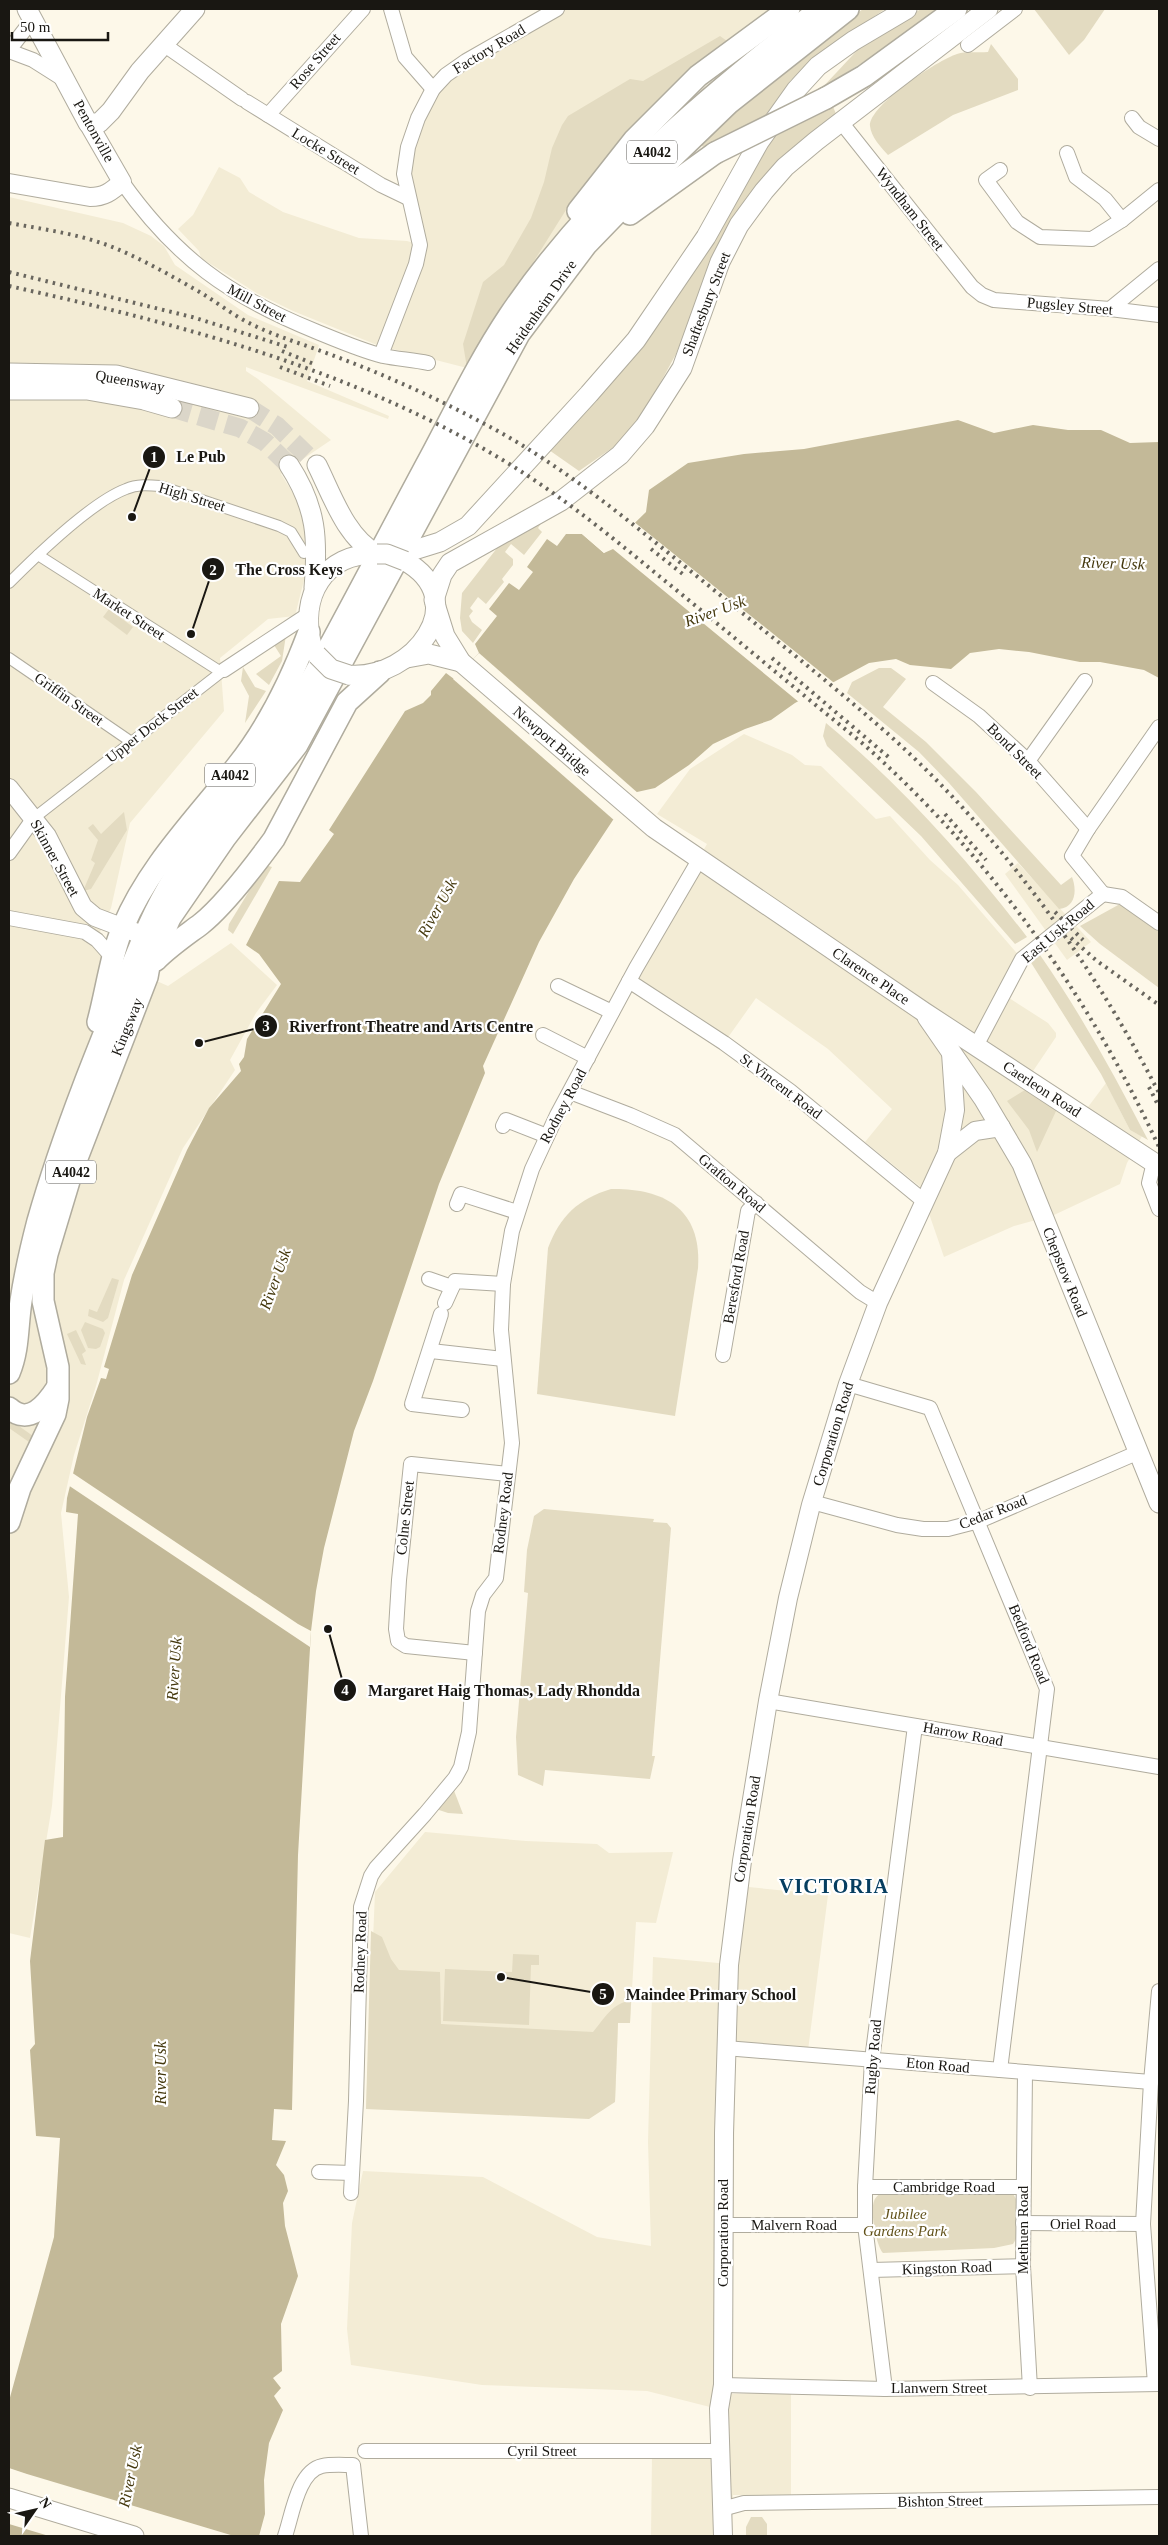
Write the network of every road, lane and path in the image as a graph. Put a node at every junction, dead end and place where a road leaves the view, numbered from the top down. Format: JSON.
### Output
{"nodes":[{"id":1,"x":195,"y":9,"type":"edge"},
{"id":2,"x":363,"y":9,"type":"edge"},
{"id":3,"x":391,"y":9,"type":"edge"},
{"id":4,"x":558,"y":9,"type":"edge"},
{"id":5,"x":789,"y":9,"type":"edge"},
{"id":6,"x":820,"y":9,"type":"edge"},
{"id":7,"x":848,"y":9,"type":"edge"},
{"id":8,"x":908,"y":9,"type":"edge"},
{"id":9,"x":956,"y":9,"type":"edge"},
{"id":10,"x":988,"y":9,"type":"edge"},
{"id":11,"x":1015,"y":9,"type":"edge"},
{"id":12,"x":30,"y":14,"type":"edge"},
{"id":13,"x":47,"y":43,"type":"junction"},
{"id":14,"x":163,"y":44,"type":"junction"},
{"id":15,"x":968,"y":45,"type":"dead end"},
{"id":16,"x":9,"y":51,"type":"edge"},
{"id":17,"x":66,"y":80,"type":"junction"},
{"id":18,"x":433,"y":89,"type":"junction"},
{"id":19,"x":268,"y":115,"type":"junction"},
{"id":20,"x":1132,"y":118,"type":"dead end"},
{"id":21,"x":841,"y":122,"type":"junction"},
{"id":22,"x":88,"y":123,"type":"junction"},
{"id":23,"x":1159,"y":139,"type":"edge"},
{"id":24,"x":1067,"y":153,"type":"dead end"},
{"id":25,"x":1000,"y":170,"type":"dead end"},
{"id":26,"x":122,"y":182,"type":"junction"},
{"id":27,"x":9,"y":183,"type":"edge"},
{"id":28,"x":1159,"y":190,"type":"edge"},
{"id":29,"x":408,"y":198,"type":"junction"},
{"id":30,"x":1122,"y":220,"type":"junction"},
{"id":31,"x":1159,"y":269,"type":"edge"},
{"id":32,"x":564,"y":274,"type":"junction"},
{"id":33,"x":524,"y":295,"type":"junction"},
{"id":34,"x":982,"y":295,"type":"joint"},
{"id":35,"x":1110,"y":309,"type":"junction"},
{"id":36,"x":1159,"y":315,"type":"edge"},
{"id":37,"x":381,"y":355,"type":"junction"},
{"id":38,"x":428,"y":363,"type":"dead end"},
{"id":39,"x":9,"y":373,"type":"edge"},
{"id":40,"x":9,"y":390,"type":"edge"},
{"id":41,"x":172,"y":408,"type":"tunnel mouth"},
{"id":42,"x":249,"y":408,"type":"tunnel mouth"},
{"id":43,"x":289,"y":465,"type":"tunnel mouth"},
{"id":44,"x":317,"y":465,"type":"tunnel mouth"},
{"id":45,"x":304,"y":553,"type":"dead end"},
{"id":46,"x":376,"y":553,"type":"junction"},
{"id":47,"x":38,"y":555,"type":"junction"},
{"id":48,"x":408,"y":556,"type":"junction"},
{"id":49,"x":9,"y":584,"type":"edge"},
{"id":50,"x":313,"y":595,"type":"junction"},
{"id":51,"x":435,"y":602,"type":"junction"},
{"id":52,"x":309,"y":623,"type":"junction"},
{"id":53,"x":9,"y":658,"type":"edge"},
{"id":54,"x":407,"y":658,"type":"junction"},
{"id":55,"x":464,"y":664,"type":"junction"},
{"id":56,"x":222,"y":671,"type":"junction"},
{"id":57,"x":380,"y":672,"type":"junction"},
{"id":58,"x":1085,"y":681,"type":"dead end"},
{"id":59,"x":933,"y":683,"type":"dead end"},
{"id":60,"x":309,"y":702,"type":"junction"},
{"id":61,"x":1159,"y":727,"type":"edge"},
{"id":62,"x":130,"y":741,"type":"junction"},
{"id":63,"x":1028,"y":760,"type":"junction"},
{"id":64,"x":9,"y":788,"type":"edge"},
{"id":65,"x":34,"y":818,"type":"junction"},
{"id":66,"x":643,"y":820,"type":"joint"},
{"id":67,"x":1088,"y":829,"type":"junction"},
{"id":68,"x":9,"y":853,"type":"edge"},
{"id":69,"x":699,"y":860,"type":"junction"},
{"id":70,"x":1103,"y":894,"type":"junction"},
{"id":71,"x":9,"y":918,"type":"edge"},
{"id":72,"x":107,"y":921,"type":"junction"},
{"id":73,"x":1159,"y":923,"type":"edge"},
{"id":74,"x":85,"y":932,"type":"junction"},
{"id":75,"x":144,"y":937,"type":"junction"},
{"id":76,"x":113,"y":958,"type":"junction"},
{"id":77,"x":149,"y":966,"type":"junction"},
{"id":78,"x":629,"y":981,"type":"junction"},
{"id":79,"x":558,"y":986,"type":"dead end"},
{"id":80,"x":612,"y":1012,"type":"junction"},
{"id":81,"x":924,"y":1012,"type":"junction"},
{"id":82,"x":543,"y":1035,"type":"dead end"},
{"id":83,"x":976,"y":1046,"type":"junction"},
{"id":84,"x":951,"y":1053,"type":"junction"},
{"id":85,"x":588,"y":1058,"type":"junction"},
{"id":86,"x":570,"y":1092,"type":"junction"},
{"id":87,"x":75,"y":1112,"type":"junction"},
{"id":88,"x":503,"y":1126,"type":"dead end"},
{"id":89,"x":1001,"y":1127,"type":"junction"},
{"id":90,"x":547,"y":1136,"type":"junction"},
{"id":91,"x":947,"y":1153,"type":"junction"},
{"id":92,"x":1156,"y":1164,"type":"edge"},
{"id":93,"x":756,"y":1202,"type":"junction"},
{"id":94,"x":925,"y":1202,"type":"junction"},
{"id":95,"x":457,"y":1204,"type":"dead end"},
{"id":96,"x":1159,"y":1209,"type":"edge"},
{"id":97,"x":517,"y":1212,"type":"junction"},
{"id":98,"x":429,"y":1279,"type":"dead end"},
{"id":99,"x":503,"y":1284,"type":"junction"},
{"id":100,"x":452,"y":1287,"type":"junction"},
{"id":101,"x":878,"y":1302,"type":"junction"},
{"id":102,"x":430,"y":1351,"type":"junction"},
{"id":103,"x":724,"y":1355,"type":"dead end"},
{"id":104,"x":504,"y":1359,"type":"junction"},
{"id":105,"x":9,"y":1372,"type":"edge"},
{"id":106,"x":848,"y":1384,"type":"junction"},
{"id":107,"x":59,"y":1386,"type":"junction"},
{"id":108,"x":9,"y":1408,"type":"edge"},
{"id":109,"x":462,"y":1410,"type":"dead end"},
{"id":110,"x":1139,"y":1452,"type":"junction"},
{"id":111,"x":508,"y":1474,"type":"junction"},
{"id":112,"x":812,"y":1502,"type":"junction"},
{"id":113,"x":1159,"y":1502,"type":"edge"},
{"id":114,"x":979,"y":1521,"type":"junction"},
{"id":115,"x":9,"y":1522,"type":"edge"},
{"id":116,"x":475,"y":1653,"type":"junction"},
{"id":117,"x":768,"y":1701,"type":"junction"},
{"id":118,"x":915,"y":1726,"type":"junction"},
{"id":119,"x":1039,"y":1748,"type":"junction"},
{"id":120,"x":1159,"y":1767,"type":"edge"},
{"id":121,"x":1159,"y":1991,"type":"edge"},
{"id":122,"x":726,"y":2048,"type":"junction"},
{"id":123,"x":872,"y":2060,"type":"junction"},
{"id":124,"x":1000,"y":2070,"type":"junction"},
{"id":125,"x":1025,"y":2072,"type":"junction"},
{"id":126,"x":1151,"y":2082,"type":"junction"},
{"id":127,"x":319,"y":2172,"type":"dead end"},
{"id":128,"x":352,"y":2173,"type":"junction"},
{"id":129,"x":865,"y":2187,"type":"junction"},
{"id":130,"x":1023,"y":2187,"type":"junction"},
{"id":131,"x":351,"y":2193,"type":"dead end"},
{"id":132,"x":1023,"y":2223,"type":"junction"},
{"id":133,"x":1143,"y":2224,"type":"junction"},
{"id":134,"x":723,"y":2225,"type":"junction"},
{"id":135,"x":865,"y":2225,"type":"junction"},
{"id":136,"x":1023,"y":2266,"type":"junction"},
{"id":137,"x":870,"y":2270,"type":"junction"},
{"id":138,"x":1157,"y":2384,"type":"edge"},
{"id":139,"x":723,"y":2385,"type":"junction"},
{"id":140,"x":1030,"y":2388,"type":"junction"},
{"id":141,"x":885,"y":2389,"type":"junction"},
{"id":142,"x":365,"y":2451,"type":"dead end"},
{"id":143,"x":720,"y":2451,"type":"junction"},
{"id":144,"x":1159,"y":2497,"type":"edge"},
{"id":145,"x":9,"y":2498,"type":"edge"},
{"id":146,"x":722,"y":2509,"type":"junction"},
{"id":147,"x":134,"y":2536,"type":"edge"},
{"id":148,"x":285,"y":2536,"type":"edge"},
{"id":149,"x":361,"y":2536,"type":"edge"},
{"id":150,"x":722,"y":2536,"type":"edge"}],
"edges":[{"from":1,"to":14,"type":"main road"},
{"from":2,"to":19,"type":"street","name":"Rose Street"},
{"from":3,"to":18,"type":"street"},
{"from":4,"to":18,"type":"street","name":"Factory Road"},
{"from":5,"to":33,"type":"main road","number":"A4042"},
{"from":6,"to":33,"type":"main road","name":"Heidenheim Drive","number":"A4042"},
{"from":7,"to":32,"type":"main road","name":"Heidenheim Drive","number":"A4042"},
{"from":8,"to":48,"type":"main road","name":"Shaftesbury Street"},
{"from":9,"to":32,"type":"main road","number":"A4042","bridge":true},
{"from":10,"to":21,"type":"main road","name":"Shaftesbury Street"},
{"from":11,"to":15,"type":"street"},
{"from":12,"to":13,"type":"main road","name":"Pentonville"},
{"from":12,"to":16,"type":"street"},
{"from":13,"to":16,"type":"street"},
{"from":13,"to":17,"type":"main road","name":"Pentonville"},
{"from":14,"to":19,"type":"street","name":"Locke Street"},
{"from":14,"to":22,"type":"main road"},
{"from":16,"to":17,"type":"street"},
{"from":17,"to":22,"type":"main road","name":"Pentonville"},
{"from":18,"to":29,"type":"street","name":"Factory Road"},
{"from":19,"to":29,"type":"street","name":"Locke Street"},
{"from":20,"to":23,"type":"street"},
{"from":21,"to":34,"type":"street","name":"Wyndham Street"},
{"from":21,"to":51,"type":"main road","name":"Shaftesbury Street"},
{"from":22,"to":26,"type":"street","name":"Pentonville"},
{"from":24,"to":30,"type":"street"},
{"from":25,"to":30,"type":"street"},
{"from":26,"to":27,"type":"street"},
{"from":26,"to":37,"type":"street","name":"Mill Street"},
{"from":28,"to":30,"type":"street"},
{"from":29,"to":37,"type":"street","name":"Factory Road"},
{"from":31,"to":35,"type":"street"},
{"from":32,"to":60,"type":"main road","name":"Heidenheim Drive","number":"A4042"},
{"from":33,"to":60,"type":"main road","name":"Heidenheim Drive","number":"A4042"},
{"from":34,"to":35,"type":"street","name":"Pugsley Street"},
{"from":35,"to":36,"type":"street","name":"Pugsley Street"},
{"from":37,"to":38,"type":"street","name":"Mill Street"},
{"from":39,"to":42,"type":"main road","name":"Queensway"},
{"from":40,"to":41,"type":"main road","name":"Queensway"},
{"from":43,"to":50,"type":"main road"},
{"from":44,"to":46,"type":"main road"},
{"from":45,"to":47,"type":"street","name":"High Street"},
{"from":46,"to":48,"type":"main road","name":"Shaftesbury Street"},
{"from":46,"to":50,"type":"main road"},
{"from":47,"to":49,"type":"street","name":"High Street"},
{"from":47,"to":56,"type":"street","name":"Market Street"},
{"from":48,"to":51,"type":"main road"},
{"from":50,"to":52,"type":"main road"},
{"from":51,"to":54,"type":"main road"},
{"from":51,"to":55,"type":"main road","name":"Newport Bridge"},
{"from":52,"to":56,"type":"street","name":"Upper Dock Street"},
{"from":52,"to":57,"type":"main road","bridge":true},
{"from":52,"to":72,"type":"main road","number":"A4042"},
{"from":53,"to":62,"type":"street","name":"Griffin Street"},
{"from":54,"to":55,"type":"main road","name":"Newport Bridge"},
{"from":54,"to":57,"type":"main road"},
{"from":55,"to":66,"type":"main road","name":"Newport Bridge"},
{"from":56,"to":62,"type":"street","name":"Upper Dock Street"},
{"from":57,"to":77,"type":"main road","number":"A4042"},
{"from":58,"to":63,"type":"street"},
{"from":59,"to":63,"type":"street","name":"Bond Street"},
{"from":60,"to":75,"type":"main road","name":"Kingsway","number":"A4042"},
{"from":60,"to":77,"type":"main road","name":"Kingsway","number":"A4042"},
{"from":61,"to":67,"type":"street","name":"East Usk Road"},
{"from":62,"to":65,"type":"street","name":"Upper Dock Street"},
{"from":63,"to":67,"type":"street","name":"Bond Street"},
{"from":64,"to":65,"type":"street","name":"Skinner Street"},
{"from":65,"to":68,"type":"street","name":"Upper Dock Street"},
{"from":65,"to":72,"type":"street","name":"Skinner Street"},
{"from":66,"to":69,"type":"main road","name":"Clarence Place"},
{"from":67,"to":70,"type":"street","name":"East Usk Road"},
{"from":69,"to":78,"type":"street","name":"Rodney Road"},
{"from":69,"to":81,"type":"main road","name":"Clarence Place"},
{"from":70,"to":73,"type":"street"},
{"from":70,"to":83,"type":"street","name":"East Usk Road"},
{"from":71,"to":74,"type":"street"},
{"from":72,"to":74,"type":"street"},
{"from":72,"to":75,"type":"street","name":"Skinner Street"},
{"from":72,"to":76,"type":"main road","number":"A4042"},
{"from":74,"to":76,"type":"street"},
{"from":75,"to":77,"type":"street"},
{"from":75,"to":87,"type":"main road","name":"Kingsway","number":"A4042"},
{"from":76,"to":87,"type":"main road","number":"A4042"},
{"from":77,"to":107,"type":"main road","name":"Kingsway","number":"A4042"},
{"from":78,"to":80,"type":"street","name":"Rodney Road"},
{"from":78,"to":94,"type":"street","name":"St Vincent Road"},
{"from":79,"to":80,"type":"street"},
{"from":80,"to":85,"type":"street","name":"Rodney Road"},
{"from":81,"to":83,"type":"main road","name":"Caerleon Road"},
{"from":81,"to":84,"type":"main road","name":"Clarence Place"},
{"from":82,"to":85,"type":"street"},
{"from":83,"to":84,"type":"main road"},
{"from":83,"to":92,"type":"main road","name":"Caerleon Road"},
{"from":84,"to":89,"type":"main road","name":"Chepstow Road"},
{"from":84,"to":91,"type":"street","name":"Clarence Place"},
{"from":85,"to":86,"type":"street","name":"Rodney Road"},
{"from":86,"to":90,"type":"street","name":"Rodney Road"},
{"from":86,"to":93,"type":"street","name":"Grafton Road"},
{"from":87,"to":105,"type":"main road","name":"Kingsway","number":"A4042"},
{"from":88,"to":90,"type":"street"},
{"from":89,"to":91,"type":"street"},
{"from":89,"to":110,"type":"main road","name":"Chepstow Road"},
{"from":90,"to":97,"type":"street","name":"Rodney Road"},
{"from":91,"to":94,"type":"street","name":"Corporation Road"},
{"from":92,"to":96,"type":"street"},
{"from":93,"to":101,"type":"street","name":"Grafton Road"},
{"from":93,"to":103,"type":"street","name":"Beresford Road"},
{"from":94,"to":101,"type":"street","name":"Corporation Road"},
{"from":95,"to":97,"type":"street"},
{"from":97,"to":99,"type":"street","name":"Rodney Road"},
{"from":98,"to":100,"type":"street"},
{"from":99,"to":100,"type":"street"},
{"from":99,"to":104,"type":"street","name":"Rodney Road"},
{"from":100,"to":102,"type":"street"},
{"from":101,"to":106,"type":"street","name":"Corporation Road"},
{"from":102,"to":104,"type":"street"},
{"from":102,"to":109,"type":"street"},
{"from":104,"to":111,"type":"street","name":"Rodney Road"},
{"from":106,"to":112,"type":"street","name":"Corporation Road"},
{"from":106,"to":114,"type":"street","name":"Bedford Road"},
{"from":107,"to":108,"type":"main road"},
{"from":107,"to":115,"type":"main road","name":"Kingsway","number":"A4042"},
{"from":110,"to":113,"type":"main road","name":"Chepstow Road"},
{"from":110,"to":114,"type":"street","name":"Cedar Road"},
{"from":111,"to":116,"type":"street","name":"Rodney Road"},
{"from":111,"to":116,"type":"street","name":"Colne Street"},
{"from":112,"to":114,"type":"street","name":"Cedar Road"},
{"from":112,"to":117,"type":"street","name":"Corporation Road"},
{"from":114,"to":119,"type":"street","name":"Bedford Road"},
{"from":116,"to":128,"type":"street","name":"Rodney Road"},
{"from":117,"to":118,"type":"street","name":"Harrow Road"},
{"from":117,"to":122,"type":"street","name":"Corporation Road"},
{"from":118,"to":119,"type":"street","name":"Harrow Road"},
{"from":118,"to":123,"type":"street","name":"Rugby Road"},
{"from":119,"to":120,"type":"street","name":"Harrow Road"},
{"from":119,"to":124,"type":"street","name":"Bedford Road"},
{"from":121,"to":126,"type":"street"},
{"from":122,"to":123,"type":"street","name":"Eton Road"},
{"from":122,"to":134,"type":"street","name":"Corporation Road"},
{"from":123,"to":124,"type":"street","name":"Eton Road"},
{"from":123,"to":129,"type":"street","name":"Rugby Road"},
{"from":124,"to":125,"type":"street","name":"Eton Road"},
{"from":125,"to":126,"type":"street","name":"Eton Road"},
{"from":125,"to":130,"type":"street","name":"Methuen Road"},
{"from":126,"to":133,"type":"street"},
{"from":127,"to":128,"type":"street"},
{"from":128,"to":131,"type":"street","name":"Rodney Road"},
{"from":129,"to":130,"type":"street","name":"Cambridge Road"},
{"from":129,"to":135,"type":"street","name":"Rugby Road"},
{"from":130,"to":132,"type":"street","name":"Methuen Road"},
{"from":132,"to":133,"type":"street","name":"Oriel Road"},
{"from":132,"to":136,"type":"street","name":"Methuen Road"},
{"from":133,"to":138,"type":"street"},
{"from":134,"to":135,"type":"street","name":"Malvern Road"},
{"from":134,"to":139,"type":"street","name":"Corporation Road"},
{"from":135,"to":137,"type":"street","name":"Rugby Road"},
{"from":136,"to":137,"type":"street","name":"Kingston Road"},
{"from":136,"to":140,"type":"street","name":"Methuen Road"},
{"from":137,"to":141,"type":"street","name":"Rugby Road"},
{"from":138,"to":140,"type":"street","name":"Llanwern Street"},
{"from":139,"to":141,"type":"street","name":"Llanwern Street"},
{"from":139,"to":143,"type":"street","name":"Corporation Road"},
{"from":140,"to":141,"type":"street","name":"Llanwern Street"},
{"from":142,"to":143,"type":"street","name":"Cyril Street"},
{"from":143,"to":146,"type":"street","name":"Corporation Road"},
{"from":144,"to":146,"type":"street","name":"Bishton Street"},
{"from":145,"to":147,"type":"main road"},
{"from":146,"to":150,"type":"street","name":"Corporation Road"},
{"from":148,"to":149,"type":"street"}]}
